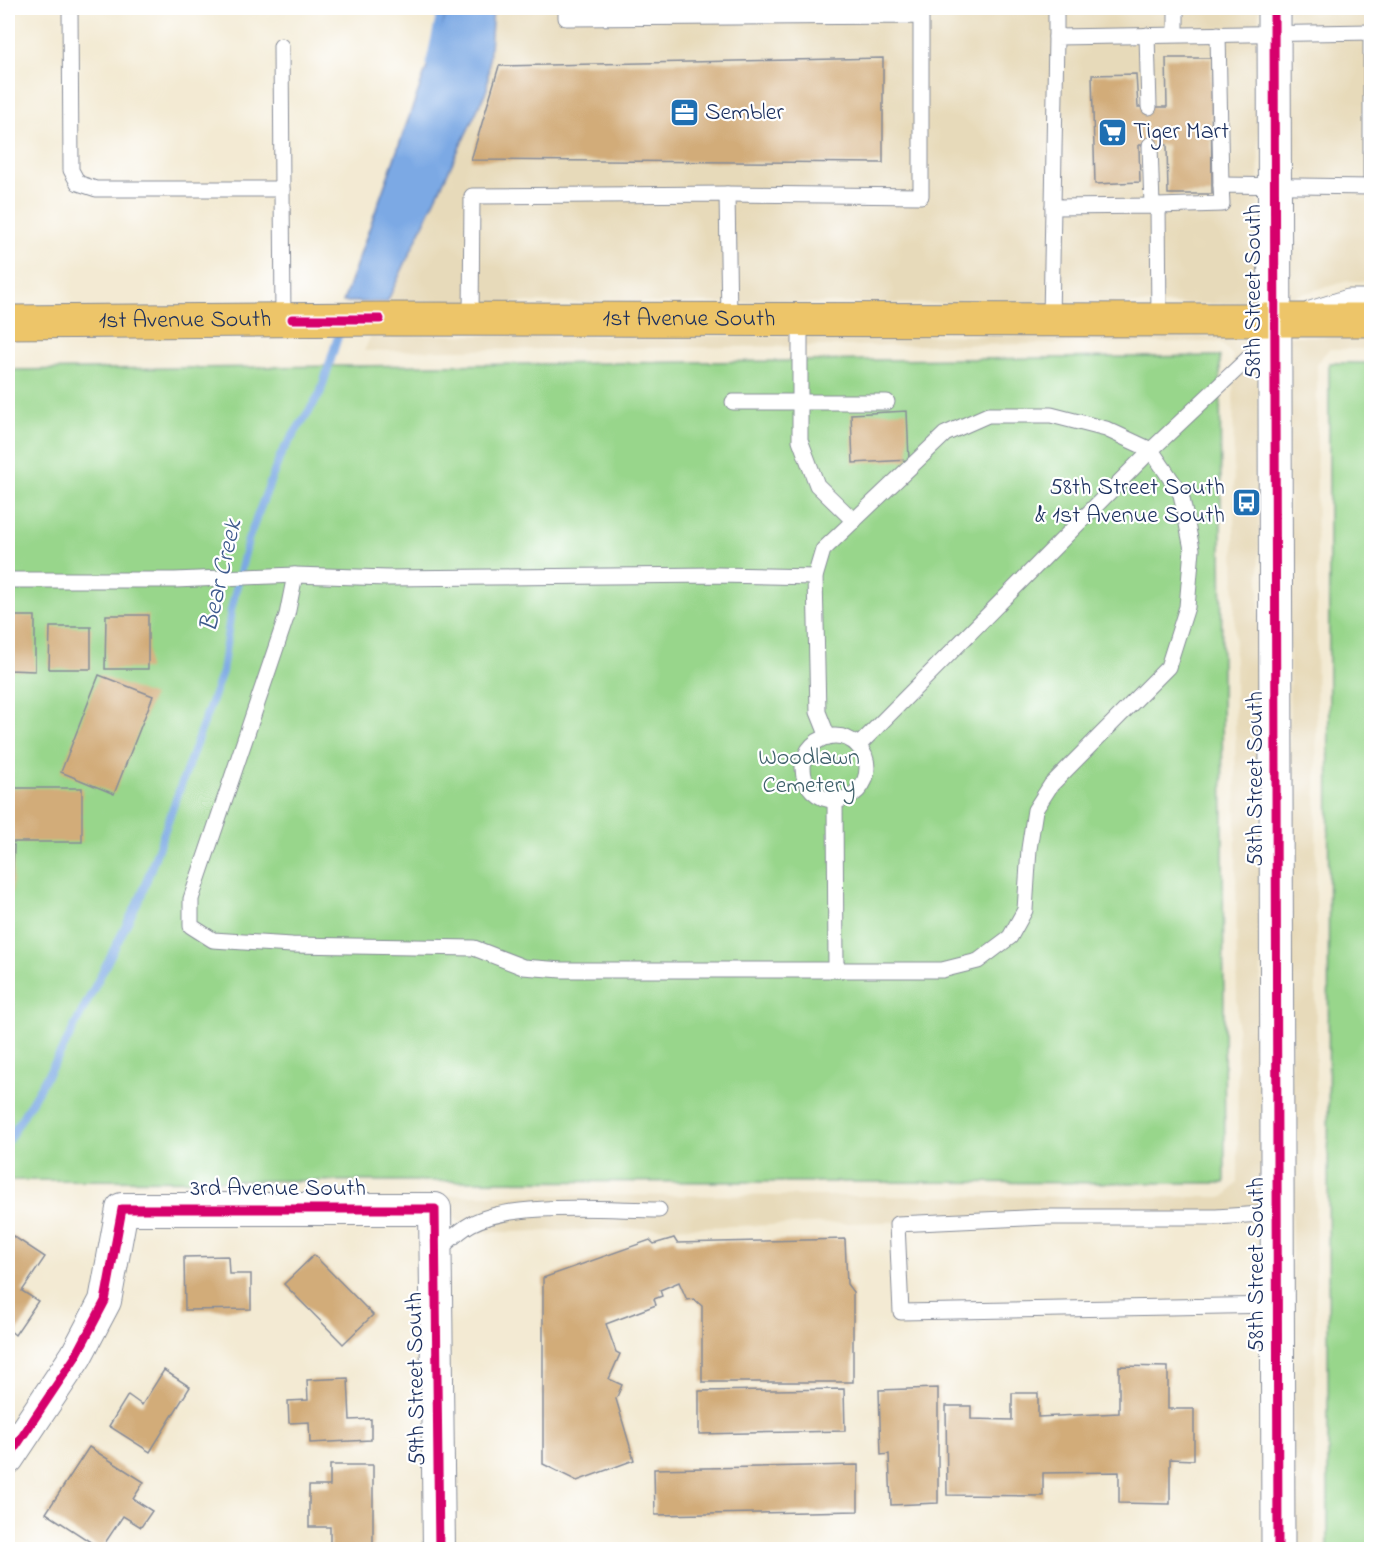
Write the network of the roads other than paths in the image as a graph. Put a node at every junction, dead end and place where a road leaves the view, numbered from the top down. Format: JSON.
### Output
{"nodes":[{"id":1,"x":70,"y":8,"type":"edge"},
{"id":2,"x":566,"y":8,"type":"edge"},
{"id":3,"x":1056,"y":8,"type":"edge"},
{"id":4,"x":1176,"y":8,"type":"edge"},
{"id":5,"x":730,"y":12,"type":"edge"},
{"id":6,"x":1274,"y":20,"type":"edge"},
{"id":7,"x":1371,"y":32,"type":"edge"},
{"id":8,"x":1218,"y":33,"type":"junction"},
{"id":9,"x":1176,"y":34,"type":"junction"},
{"id":10,"x":1147,"y":35,"type":"junction"},
{"id":11,"x":1056,"y":37,"type":"junction"},
{"id":12,"x":282,"y":46,"type":"dead end"},
{"id":13,"x":1149,"y":107,"type":"dead end"},
{"id":14,"x":1150,"y":145,"type":"dead end"},
{"id":15,"x":1221,"y":185,"type":"junction"},
{"id":16,"x":1274,"y":187,"type":"junction"},
{"id":17,"x":1371,"y":188,"type":"edge"},
{"id":18,"x":282,"y":189,"type":"junction"},
{"id":19,"x":727,"y":194,"type":"junction"},
{"id":20,"x":1155,"y":206,"type":"junction"},
{"id":21,"x":1053,"y":207,"type":"junction"},
{"id":22,"x":1371,"y":297,"type":"edge"},
{"id":23,"x":287,"y":319,"type":"junction"},
{"id":24,"x":471,"y":319,"type":"junction"},
{"id":25,"x":729,"y":319,"type":"junction"},
{"id":26,"x":800,"y":319,"type":"junction"},
{"id":27,"x":1051,"y":320,"type":"junction"},
{"id":28,"x":1159,"y":320,"type":"junction"},
{"id":29,"x":1371,"y":320,"type":"edge"},
{"id":30,"x":8,"y":322,"type":"edge"},
{"id":31,"x":1273,"y":327,"type":"junction"},
{"id":32,"x":733,"y":402,"type":"dead end"},
{"id":33,"x":800,"y":402,"type":"junction"},
{"id":34,"x":887,"y":402,"type":"dead end"},
{"id":35,"x":1151,"y":450,"type":"junction"},
{"id":36,"x":854,"y":521,"type":"junction"},
{"id":37,"x":295,"y":575,"type":"junction"},
{"id":38,"x":815,"y":577,"type":"junction"},
{"id":39,"x":8,"y":580,"type":"edge"},
{"id":40,"x":828,"y":737,"type":"junction"},
{"id":41,"x":858,"y":746,"type":"junction"},
{"id":42,"x":835,"y":800,"type":"junction"},
{"id":43,"x":836,"y":970,"type":"junction"},
{"id":44,"x":435,"y":1209,"type":"joint"},
{"id":45,"x":659,"y":1210,"type":"dead end"},
{"id":46,"x":1277,"y":1213,"type":"junction"},
{"id":47,"x":435,"y":1253,"type":"junction"},
{"id":48,"x":1277,"y":1305,"type":"junction"},
{"id":49,"x":8,"y":1458,"type":"edge"},
{"id":50,"x":438,"y":1550,"type":"edge"},
{"id":51,"x":1278,"y":1550,"type":"edge"}],
"edges":[{"from":1,"to":18,"type":"lane"},
{"from":2,"to":5,"type":"lane"},
{"from":3,"to":11,"type":"lane"},
{"from":4,"to":9,"type":"lane"},
{"from":5,"to":19,"type":"lane"},
{"from":6,"to":7,"type":"lane"},
{"from":6,"to":8,"type":"lane"},
{"from":6,"to":16,"type":"street","name":"58th Street South"},
{"from":7,"to":17,"type":"lane"},
{"from":8,"to":9,"type":"lane"},
{"from":8,"to":15,"type":"lane"},
{"from":9,"to":10,"type":"lane"},
{"from":10,"to":11,"type":"lane"},
{"from":10,"to":13,"type":"lane"},
{"from":11,"to":21,"type":"lane"},
{"from":12,"to":18,"type":"lane"},
{"from":14,"to":20,"type":"lane"},
{"from":15,"to":16,"type":"lane"},
{"from":15,"to":20,"type":"lane"},
{"from":16,"to":17,"type":"lane"},
{"from":16,"to":31,"type":"street","name":"58th Street South"},
{"from":18,"to":23,"type":"lane"},
{"from":19,"to":24,"type":"lane"},
{"from":19,"to":25,"type":"lane"},
{"from":20,"to":21,"type":"lane"},
{"from":20,"to":28,"type":"lane"},
{"from":21,"to":27,"type":"lane"},
{"from":22,"to":31,"type":"lane"},
{"from":23,"to":24,"type":"main road","name":"1st Avenue South"},
{"from":23,"to":30,"type":"main road","name":"1st Avenue South"},
{"from":24,"to":25,"type":"main road","name":"1st Avenue South"},
{"from":25,"to":26,"type":"main road","name":"1st Avenue South"},
{"from":26,"to":27,"type":"main road","name":"1st Avenue South"},
{"from":26,"to":33,"type":"lane"},
{"from":27,"to":28,"type":"main road","name":"1st Avenue South"},
{"from":28,"to":31,"type":"main road","name":"1st Avenue South"},
{"from":29,"to":31,"type":"main road","name":"1st Avenue South"},
{"from":31,"to":35,"type":"lane"},
{"from":31,"to":46,"type":"street","name":"58th Street South"},
{"from":32,"to":33,"type":"lane"},
{"from":33,"to":34,"type":"lane"},
{"from":33,"to":36,"type":"lane"},
{"from":35,"to":36,"type":"lane"},
{"from":35,"to":41,"type":"lane"},
{"from":35,"to":43,"type":"lane"},
{"from":36,"to":38,"type":"lane"},
{"from":37,"to":38,"type":"lane"},
{"from":37,"to":39,"type":"lane"},
{"from":37,"to":43,"type":"lane"},
{"from":38,"to":40,"type":"lane"},
{"from":40,"to":41,"type":"lane"},
{"from":40,"to":42,"type":"lane"},
{"from":41,"to":42,"type":"lane"},
{"from":42,"to":43,"type":"lane"},
{"from":44,"to":47,"type":"street","name":"59th Street South"},
{"from":44,"to":49,"type":"street","name":"3rd Avenue South"},
{"from":45,"to":47,"type":"lane"},
{"from":46,"to":48,"type":"street","name":"58th Street South"},
{"from":46,"to":48,"type":"lane"},
{"from":47,"to":50,"type":"street","name":"59th Street South"},
{"from":48,"to":51,"type":"street","name":"58th Street South"}]}
